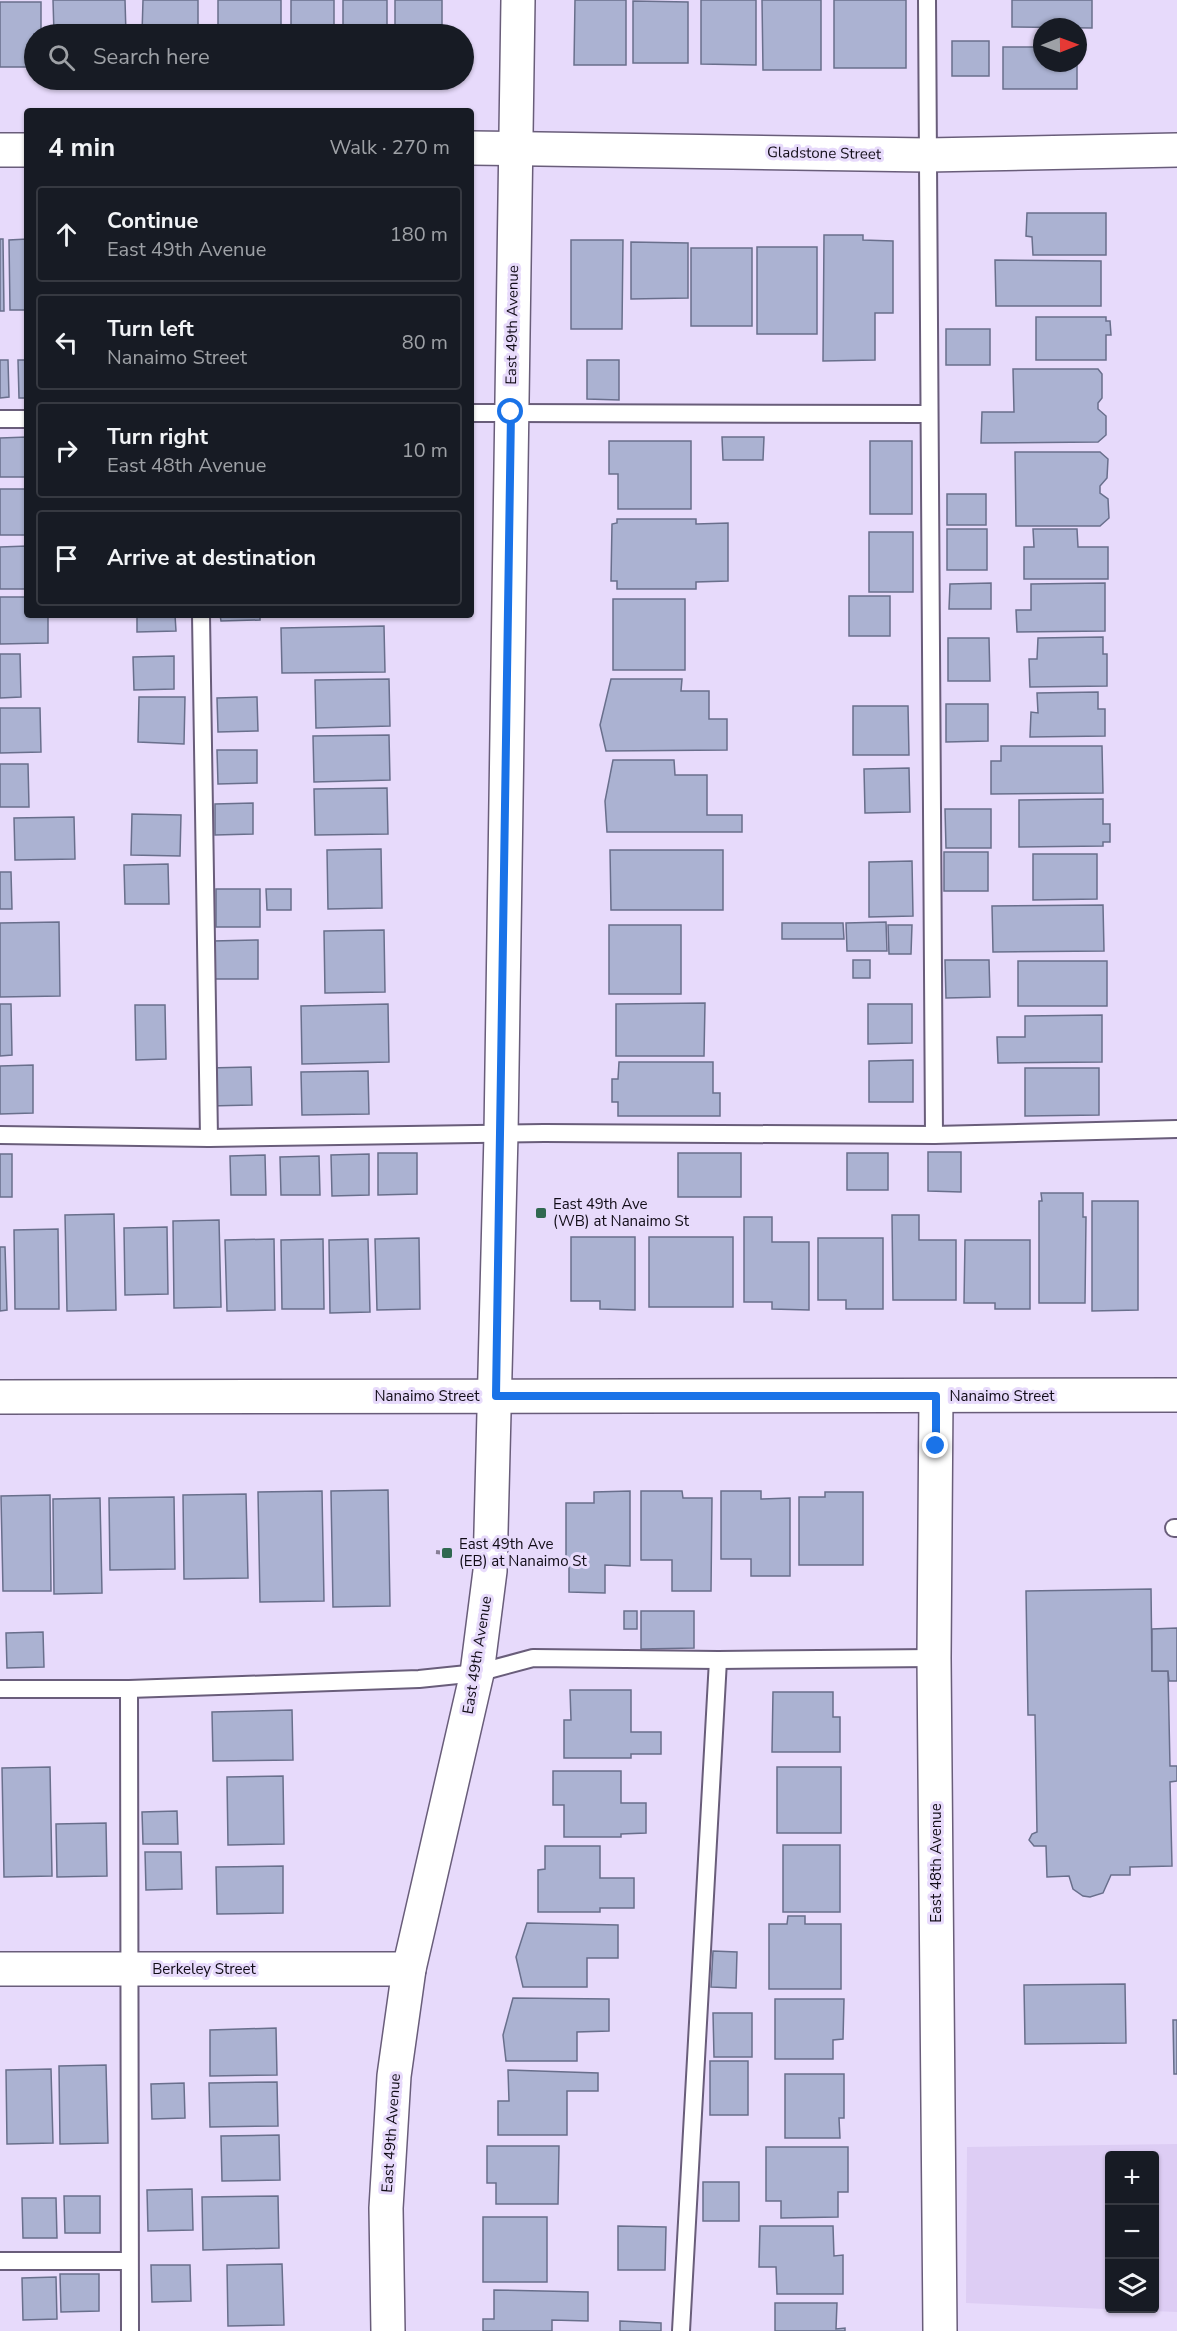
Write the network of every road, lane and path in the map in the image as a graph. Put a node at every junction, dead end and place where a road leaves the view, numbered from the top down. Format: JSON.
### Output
{"nodes":[{"id":1,"x":518,"y":0,"type":"edge"},
{"id":2,"x":927,"y":0,"type":"edge"},
{"id":3,"x":515,"y":147,"type":"junction"},
{"id":4,"x":474,"y":148,"type":"edge"},
{"id":5,"x":0,"y":150,"type":"edge"},
{"id":6,"x":24,"y":150,"type":"edge"},
{"id":7,"x":1177,"y":150,"type":"edge"},
{"id":8,"x":927,"y":155,"type":"junction"},
{"id":9,"x":511,"y":412,"type":"junction"},
{"id":10,"x":474,"y":413,"type":"edge"},
{"id":11,"x":929,"y":414,"type":"junction"},
{"id":12,"x":0,"y":419,"type":"edge"},
{"id":13,"x":24,"y":419,"type":"edge"},
{"id":14,"x":201,"y":618,"type":"edge"},
{"id":15,"x":1177,"y":1130,"type":"edge"},
{"id":16,"x":501,"y":1134,"type":"junction"},
{"id":17,"x":0,"y":1135,"type":"edge"},
{"id":18,"x":934,"y":1135,"type":"junction"},
{"id":19,"x":209,"y":1138,"type":"junction"},
{"id":20,"x":1177,"y":1395,"type":"edge"},
{"id":21,"x":496,"y":1396,"type":"junction"},
{"id":22,"x":936,"y":1396,"type":"junction"},
{"id":23,"x":0,"y":1397,"type":"edge"},
{"id":24,"x":435,"y":1552,"type":"dead end"},
{"id":25,"x":447,"y":1553,"type":"dead end"},
{"id":26,"x":934,"y":1658,"type":"junction"},
{"id":27,"x":718,"y":1660,"type":"junction"},
{"id":28,"x":477,"y":1673,"type":"junction"},
{"id":29,"x":0,"y":1689,"type":"edge"},
{"id":30,"x":129,"y":1689,"type":"junction"},
{"id":31,"x":0,"y":1969,"type":"edge"},
{"id":32,"x":128,"y":1969,"type":"junction"},
{"id":33,"x":409,"y":1969,"type":"junction"},
{"id":34,"x":0,"y":2261,"type":"edge"},
{"id":35,"x":128,"y":2261,"type":"junction"},
{"id":36,"x":130,"y":2331,"type":"edge"},
{"id":37,"x":388,"y":2331,"type":"edge"},
{"id":38,"x":681,"y":2331,"type":"edge"},
{"id":39,"x":940,"y":2331,"type":"edge"}],
"edges":[{"from":1,"to":3,"type":"street","name":"East 49th Avenue"},
{"from":2,"to":8,"type":"lane"},
{"from":3,"to":4,"type":"street","name":"Gladstone Street"},
{"from":3,"to":8,"type":"street","name":"Gladstone Street"},
{"from":3,"to":9,"type":"street","name":"East 49th Avenue"},
{"from":5,"to":6,"type":"street"},
{"from":7,"to":8,"type":"street","name":"Gladstone Street"},
{"from":8,"to":11,"type":"lane"},
{"from":9,"to":10,"type":"lane"},
{"from":9,"to":11,"type":"lane"},
{"from":9,"to":16,"type":"street","name":"East 49th Avenue"},
{"from":11,"to":18,"type":"lane"},
{"from":12,"to":13,"type":"lane"},
{"from":14,"to":19,"type":"lane"},
{"from":15,"to":18,"type":"lane"},
{"from":16,"to":18,"type":"lane"},
{"from":16,"to":19,"type":"lane"},
{"from":16,"to":21,"type":"street","name":"East 49th Avenue"},
{"from":17,"to":19,"type":"lane"},
{"from":20,"to":22,"type":"street","name":"Nanaimo Street"},
{"from":21,"to":22,"type":"street","name":"Nanaimo Street"},
{"from":21,"to":23,"type":"street","name":"Nanaimo Street"},
{"from":21,"to":28,"type":"street","name":"East 49th Avenue"},
{"from":22,"to":26,"type":"street","name":"East 48th Avenue"},
{"from":24,"to":25,"type":"path"},
{"from":26,"to":27,"type":"lane"},
{"from":26,"to":39,"type":"street","name":"East 48th Avenue"},
{"from":27,"to":28,"type":"lane"},
{"from":27,"to":38,"type":"lane"},
{"from":28,"to":30,"type":"lane"},
{"from":28,"to":33,"type":"street","name":"East 49th Avenue"},
{"from":29,"to":30,"type":"lane"},
{"from":30,"to":32,"type":"lane"},
{"from":31,"to":32,"type":"street","name":"Berkeley Street"},
{"from":32,"to":33,"type":"street","name":"Berkeley Street"},
{"from":32,"to":35,"type":"lane"},
{"from":33,"to":37,"type":"street","name":"East 49th Avenue"},
{"from":34,"to":35,"type":"lane"},
{"from":35,"to":36,"type":"lane"}]}
